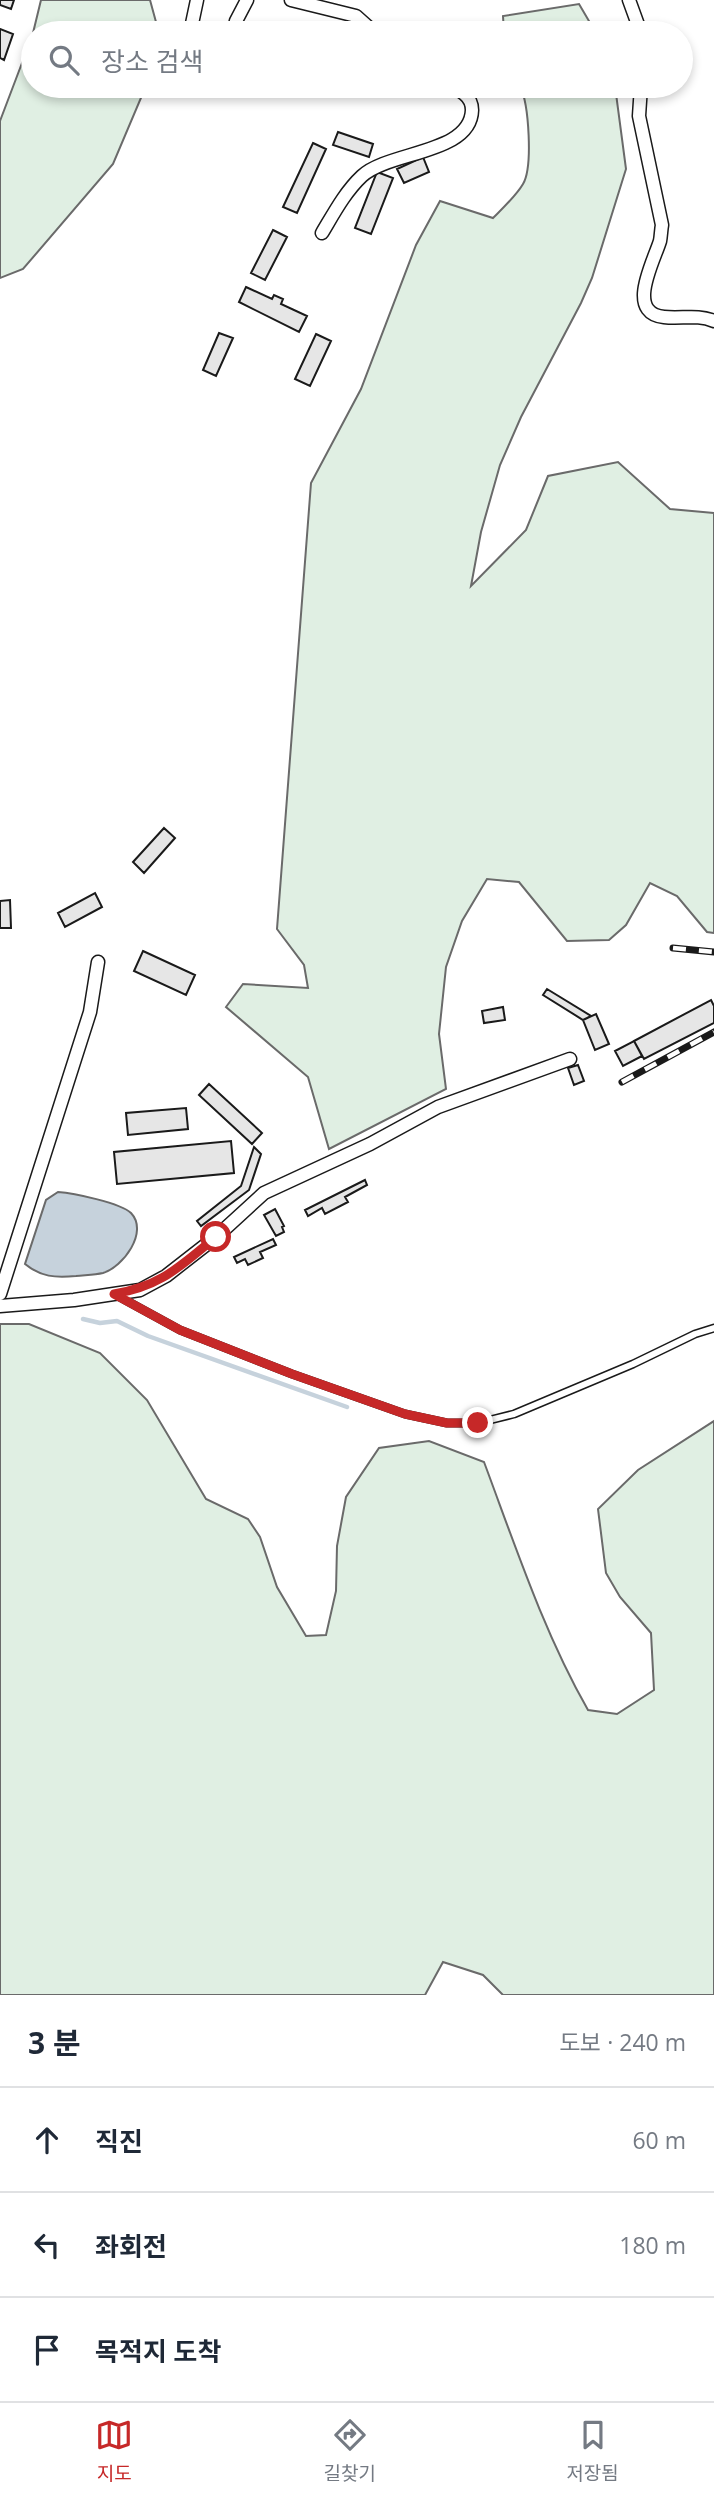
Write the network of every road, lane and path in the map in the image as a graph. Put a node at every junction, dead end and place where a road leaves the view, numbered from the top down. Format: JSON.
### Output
{"nodes":[{"id":1,"x":197,"y":0,"type":"edge"},
{"id":2,"x":247,"y":0,"type":"edge"},
{"id":3,"x":291,"y":0,"type":"edge"},
{"id":4,"x":629,"y":0,"type":"edge"},
{"id":5,"x":193,"y":21,"type":"edge"},
{"id":6,"x":236,"y":21,"type":"edge"},
{"id":7,"x":362,"y":21,"type":"edge"},
{"id":8,"x":637,"y":21,"type":"edge"},
{"id":9,"x":468,"y":98,"type":"edge"},
{"id":10,"x":640,"y":98,"type":"edge"},
{"id":11,"x":322,"y":233,"type":"dead end"},
{"id":12,"x":714,"y":321,"type":"edge"},
{"id":13,"x":98,"y":962,"type":"dead end"},
{"id":14,"x":570,"y":1059,"type":"dead end"},
{"id":15,"x":0,"y":1294,"type":"edge"},
{"id":16,"x":114,"y":1294,"type":"junction"},
{"id":17,"x":0,"y":1306,"type":"edge"},
{"id":18,"x":714,"y":1328,"type":"edge"}],
"edges":[{"from":1,"to":5,"type":"street"},
{"from":2,"to":6,"type":"street"},
{"from":3,"to":7,"type":"street"},
{"from":4,"to":8,"type":"street"},
{"from":9,"to":11,"type":"street"},
{"from":10,"to":12,"type":"street"},
{"from":13,"to":15,"type":"street"},
{"from":14,"to":16,"type":"street"},
{"from":16,"to":17,"type":"street"},
{"from":16,"to":18,"type":"lane"}]}
